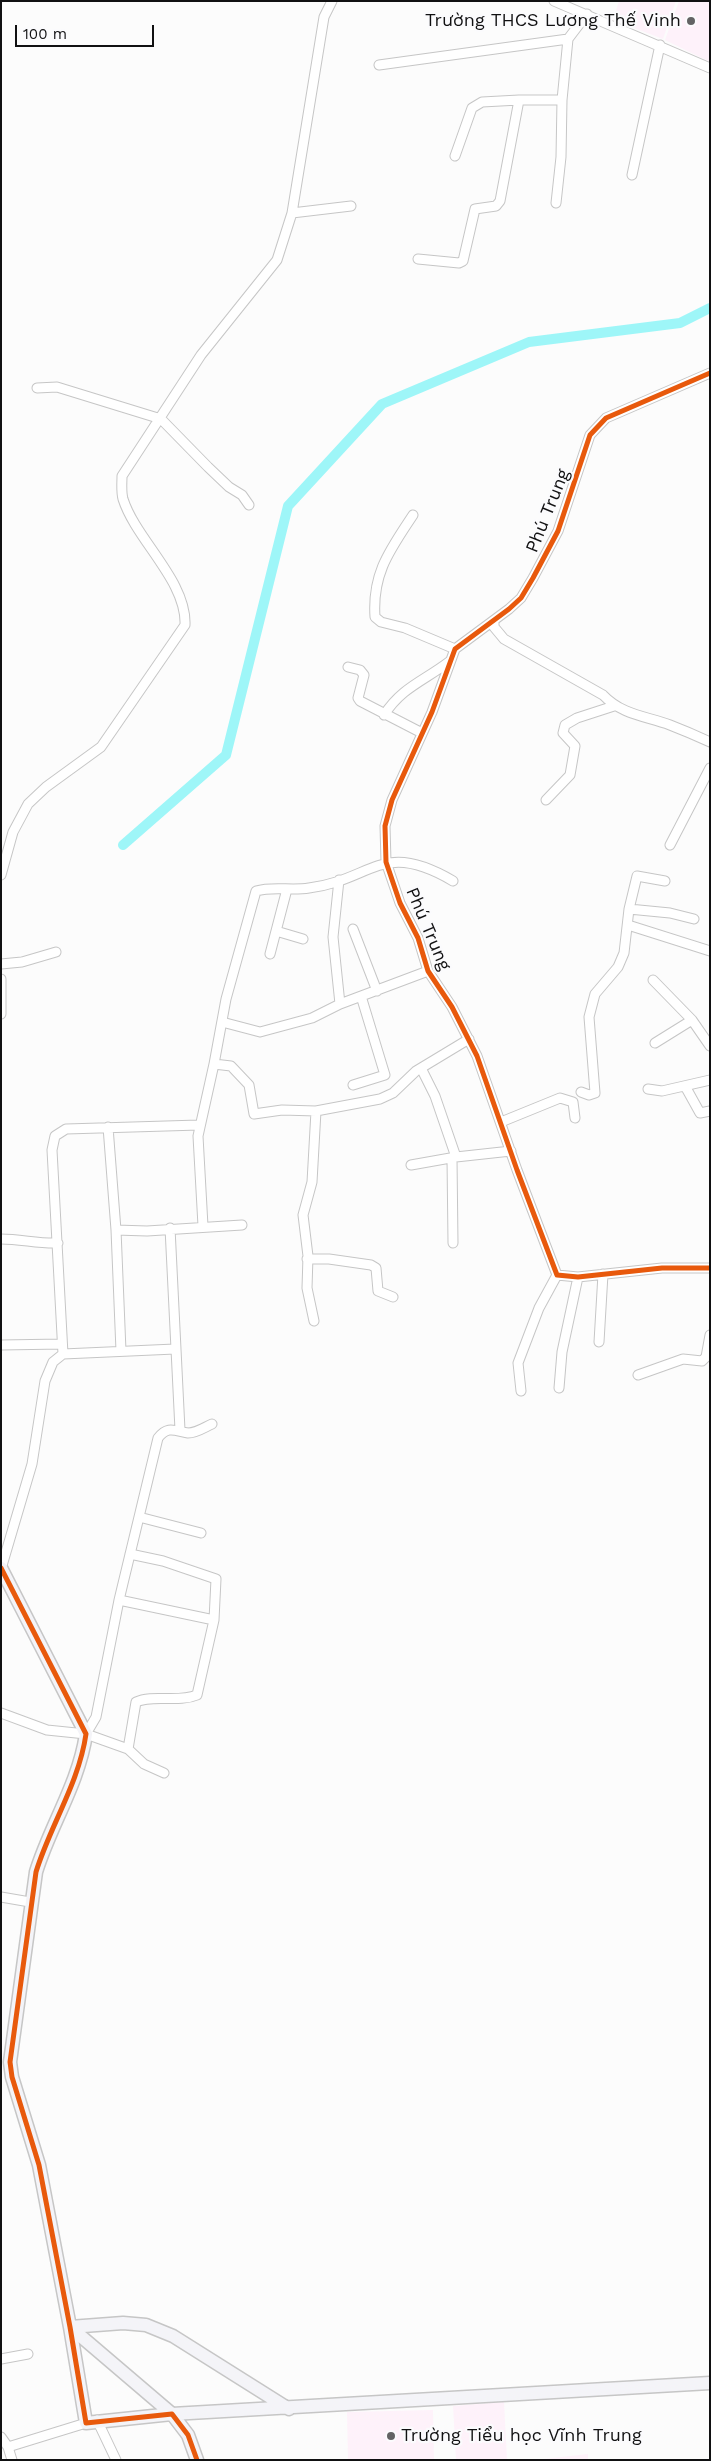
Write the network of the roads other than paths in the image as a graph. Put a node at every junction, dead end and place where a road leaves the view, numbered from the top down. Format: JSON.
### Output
{"nodes":[{"id":1,"x":332,"y":1,"type":"edge"},
{"id":2,"x":554,"y":1,"type":"edge"},
{"id":3,"x":587,"y":14,"type":"junction"},
{"id":4,"x":568,"y":39,"type":"junction"},
{"id":5,"x":660,"y":45,"type":"junction"},
{"id":6,"x":379,"y":65,"type":"dead end"},
{"id":7,"x":710,"y":68,"type":"edge"},
{"id":8,"x":519,"y":100,"type":"junction"},
{"id":9,"x":562,"y":100,"type":"junction"},
{"id":10,"x":456,"y":156,"type":"dead end"},
{"id":11,"x":632,"y":174,"type":"dead end"},
{"id":12,"x":556,"y":203,"type":"dead end"},
{"id":13,"x":351,"y":206,"type":"dead end"},
{"id":14,"x":292,"y":213,"type":"junction"},
{"id":15,"x":418,"y":259,"type":"dead end"},
{"id":16,"x":710,"y":373,"type":"edge"},
{"id":17,"x":37,"y":388,"type":"dead end"},
{"id":18,"x":161,"y":419,"type":"junction"},
{"id":19,"x":250,"y":505,"type":"dead end"},
{"id":20,"x":413,"y":515,"type":"dead end"},
{"id":21,"x":494,"y":622,"type":"junction"},
{"id":22,"x":455,"y":649,"type":"junction"},
{"id":23,"x":450,"y":661,"type":"junction"},
{"id":24,"x":348,"y":667,"type":"dead end"},
{"id":25,"x":614,"y":706,"type":"junction"},
{"id":26,"x":384,"y":715,"type":"junction"},
{"id":27,"x":422,"y":733,"type":"junction"},
{"id":28,"x":710,"y":742,"type":"edge"},
{"id":29,"x":710,"y":768,"type":"edge"},
{"id":30,"x":546,"y":800,"type":"dead end"},
{"id":31,"x":670,"y":845,"type":"dead end"},
{"id":32,"x":386,"y":862,"type":"junction"},
{"id":33,"x":1,"y":875,"type":"edge"},
{"id":34,"x":339,"y":880,"type":"junction"},
{"id":35,"x":453,"y":881,"type":"dead end"},
{"id":36,"x":665,"y":881,"type":"dead end"},
{"id":37,"x":287,"y":890,"type":"junction"},
{"id":38,"x":629,"y":910,"type":"junction"},
{"id":39,"x":694,"y":919,"type":"dead end"},
{"id":40,"x":628,"y":925,"type":"junction"},
{"id":41,"x":353,"y":929,"type":"dead end"},
{"id":42,"x":276,"y":931,"type":"junction"},
{"id":43,"x":303,"y":939,"type":"dead end"},
{"id":44,"x":710,"y":951,"type":"edge"},
{"id":45,"x":56,"y":952,"type":"dead end"},
{"id":46,"x":270,"y":954,"type":"dead end"},
{"id":47,"x":1,"y":964,"type":"edge"},
{"id":48,"x":428,"y":971,"type":"junction"},
{"id":49,"x":1,"y":979,"type":"edge"},
{"id":50,"x":653,"y":980,"type":"dead end"},
{"id":51,"x":377,"y":991,"type":"junction"},
{"id":52,"x":360,"y":996,"type":"junction"},
{"id":53,"x":340,"y":1004,"type":"junction"},
{"id":54,"x":1,"y":1014,"type":"edge"},
{"id":55,"x":692,"y":1020,"type":"junction"},
{"id":56,"x":222,"y":1022,"type":"junction"},
{"id":57,"x":469,"y":1039,"type":"junction"},
{"id":58,"x":655,"y":1043,"type":"dead end"},
{"id":59,"x":710,"y":1046,"type":"edge"},
{"id":60,"x":214,"y":1064,"type":"junction"},
{"id":61,"x":421,"y":1068,"type":"junction"},
{"id":62,"x":710,"y":1080,"type":"edge"},
{"id":63,"x":353,"y":1084,"type":"dead end"},
{"id":64,"x":685,"y":1086,"type":"junction"},
{"id":65,"x":648,"y":1089,"type":"dead end"},
{"id":66,"x":581,"y":1092,"type":"dead end"},
{"id":67,"x":316,"y":1111,"type":"junction"},
{"id":68,"x":710,"y":1111,"type":"edge"},
{"id":69,"x":575,"y":1118,"type":"dead end"},
{"id":70,"x":501,"y":1122,"type":"junction"},
{"id":71,"x":199,"y":1125,"type":"junction"},
{"id":72,"x":108,"y":1127,"type":"junction"},
{"id":73,"x":511,"y":1151,"type":"junction"},
{"id":74,"x":454,"y":1158,"type":"junction"},
{"id":75,"x":411,"y":1165,"type":"dead end"},
{"id":76,"x":242,"y":1225,"type":"dead end"},
{"id":77,"x":203,"y":1226,"type":"junction"},
{"id":78,"x":170,"y":1228,"type":"junction"},
{"id":79,"x":116,"y":1230,"type":"junction"},
{"id":80,"x":1,"y":1239,"type":"edge"},
{"id":81,"x":58,"y":1243,"type":"junction"},
{"id":82,"x":453,"y":1243,"type":"dead end"},
{"id":83,"x":308,"y":1260,"type":"junction"},
{"id":84,"x":710,"y":1268,"type":"edge"},
{"id":85,"x":603,"y":1274,"type":"junction"},
{"id":86,"x":557,"y":1275,"type":"junction"},
{"id":87,"x":578,"y":1277,"type":"junction"},
{"id":88,"x":392,"y":1297,"type":"dead end"},
{"id":89,"x":314,"y":1321,"type":"dead end"},
{"id":90,"x":710,"y":1335,"type":"edge"},
{"id":91,"x":599,"y":1342,"type":"dead end"},
{"id":92,"x":62,"y":1344,"type":"junction"},
{"id":93,"x":1,"y":1345,"type":"edge"},
{"id":94,"x":175,"y":1349,"type":"junction"},
{"id":95,"x":121,"y":1351,"type":"junction"},
{"id":96,"x":63,"y":1354,"type":"junction"},
{"id":97,"x":638,"y":1376,"type":"dead end"},
{"id":98,"x":559,"y":1388,"type":"dead end"},
{"id":99,"x":521,"y":1391,"type":"dead end"},
{"id":100,"x":212,"y":1424,"type":"dead end"},
{"id":101,"x":180,"y":1430,"type":"junction"},
{"id":102,"x":139,"y":1517,"type":"junction"},
{"id":103,"x":201,"y":1533,"type":"dead end"},
{"id":104,"x":130,"y":1554,"type":"junction"},
{"id":105,"x":2,"y":1569,"type":"edge"},
{"id":106,"x":119,"y":1600,"type":"junction"},
{"id":107,"x":214,"y":1620,"type":"junction"},
{"id":108,"x":1,"y":1713,"type":"edge"},
{"id":109,"x":86,"y":1734,"type":"junction"},
{"id":110,"x":128,"y":1749,"type":"junction"},
{"id":111,"x":164,"y":1773,"type":"dead end"},
{"id":112,"x":1,"y":1897,"type":"edge"},
{"id":113,"x":30,"y":1902,"type":"junction"},
{"id":114,"x":70,"y":2327,"type":"junction"},
{"id":115,"x":28,"y":2354,"type":"dead end"},
{"id":116,"x":1,"y":2359,"type":"edge"},
{"id":117,"x":710,"y":2383,"type":"edge"},
{"id":118,"x":289,"y":2409,"type":"junction"},
{"id":119,"x":172,"y":2414,"type":"junction"},
{"id":120,"x":91,"y":2421,"type":"junction"},
{"id":121,"x":1,"y":2437,"type":"edge"},
{"id":122,"x":8,"y":2447,"type":"junction"},
{"id":123,"x":12,"y":2460,"type":"edge"},
{"id":124,"x":116,"y":2460,"type":"edge"},
{"id":125,"x":197,"y":2460,"type":"edge"}],
"edges":[{"from":1,"to":14,"type":"street"},
{"from":2,"to":3,"type":"street"},
{"from":3,"to":4,"type":"street"},
{"from":3,"to":5,"type":"street"},
{"from":4,"to":6,"type":"street"},
{"from":4,"to":9,"type":"street"},
{"from":5,"to":7,"type":"street"},
{"from":5,"to":11,"type":"street"},
{"from":8,"to":9,"type":"street"},
{"from":8,"to":10,"type":"street"},
{"from":8,"to":15,"type":"street"},
{"from":9,"to":12,"type":"street"},
{"from":13,"to":14,"type":"street"},
{"from":14,"to":18,"type":"street"},
{"from":16,"to":21,"type":"street","name":"Phú Trung"},
{"from":17,"to":18,"type":"street"},
{"from":18,"to":19,"type":"street"},
{"from":18,"to":33,"type":"street"},
{"from":20,"to":22,"type":"street"},
{"from":21,"to":22,"type":"street","name":"Phú Trung"},
{"from":21,"to":25,"type":"street"},
{"from":22,"to":23,"type":"street","name":"Phú Trung"},
{"from":23,"to":26,"type":"street"},
{"from":23,"to":27,"type":"street","name":"Phú Trung"},
{"from":24,"to":26,"type":"street"},
{"from":25,"to":28,"type":"street"},
{"from":25,"to":30,"type":"street"},
{"from":26,"to":27,"type":"street"},
{"from":27,"to":32,"type":"street","name":"Phú Trung"},
{"from":29,"to":31,"type":"street"},
{"from":32,"to":34,"type":"street"},
{"from":32,"to":35,"type":"street"},
{"from":32,"to":48,"type":"street","name":"Phú Trung"},
{"from":34,"to":37,"type":"street"},
{"from":34,"to":53,"type":"street"},
{"from":36,"to":38,"type":"street"},
{"from":37,"to":42,"type":"street"},
{"from":37,"to":56,"type":"street"},
{"from":38,"to":39,"type":"street"},
{"from":38,"to":40,"type":"street"},
{"from":40,"to":44,"type":"street"},
{"from":40,"to":66,"type":"street"},
{"from":41,"to":51,"type":"street"},
{"from":42,"to":43,"type":"street"},
{"from":42,"to":46,"type":"street"},
{"from":45,"to":47,"type":"street"},
{"from":48,"to":51,"type":"street"},
{"from":48,"to":57,"type":"street","name":"Phú Trung"},
{"from":49,"to":54,"type":"street"},
{"from":50,"to":55,"type":"street"},
{"from":51,"to":52,"type":"street"},
{"from":52,"to":53,"type":"street"},
{"from":52,"to":63,"type":"street"},
{"from":53,"to":56,"type":"street"},
{"from":55,"to":58,"type":"street"},
{"from":55,"to":59,"type":"street"},
{"from":56,"to":60,"type":"street"},
{"from":57,"to":61,"type":"street"},
{"from":57,"to":70,"type":"street","name":"Phú Trung"},
{"from":60,"to":67,"type":"street"},
{"from":60,"to":71,"type":"street"},
{"from":61,"to":67,"type":"street"},
{"from":61,"to":74,"type":"street"},
{"from":62,"to":64,"type":"street"},
{"from":64,"to":65,"type":"street"},
{"from":64,"to":68,"type":"street"},
{"from":67,"to":83,"type":"street"},
{"from":69,"to":70,"type":"street"},
{"from":70,"to":73,"type":"street","name":"Phú Trung"},
{"from":71,"to":72,"type":"street"},
{"from":71,"to":77,"type":"street"},
{"from":72,"to":79,"type":"street"},
{"from":72,"to":81,"type":"street"},
{"from":73,"to":74,"type":"street"},
{"from":73,"to":86,"type":"street","name":"Phú Trung"},
{"from":74,"to":75,"type":"street"},
{"from":74,"to":82,"type":"street"},
{"from":76,"to":77,"type":"street"},
{"from":77,"to":78,"type":"street"},
{"from":78,"to":79,"type":"street"},
{"from":78,"to":94,"type":"street"},
{"from":79,"to":95,"type":"street"},
{"from":80,"to":81,"type":"street"},
{"from":81,"to":92,"type":"street"},
{"from":83,"to":88,"type":"street"},
{"from":83,"to":89,"type":"street"},
{"from":84,"to":85,"type":"street"},
{"from":85,"to":87,"type":"street"},
{"from":85,"to":91,"type":"street"},
{"from":86,"to":87,"type":"street"},
{"from":86,"to":99,"type":"street"},
{"from":87,"to":98,"type":"street"},
{"from":90,"to":97,"type":"street"},
{"from":92,"to":93,"type":"street"},
{"from":92,"to":96,"type":"street"},
{"from":94,"to":95,"type":"street"},
{"from":94,"to":101,"type":"street"},
{"from":95,"to":96,"type":"street"},
{"from":96,"to":105,"type":"street"},
{"from":100,"to":101,"type":"street"},
{"from":101,"to":102,"type":"street"},
{"from":102,"to":103,"type":"street"},
{"from":102,"to":104,"type":"street"},
{"from":104,"to":106,"type":"street"},
{"from":104,"to":107,"type":"street"},
{"from":105,"to":109,"type":"street"},
{"from":106,"to":107,"type":"street"},
{"from":106,"to":109,"type":"street"},
{"from":107,"to":110,"type":"street"},
{"from":108,"to":109,"type":"street"},
{"from":109,"to":110,"type":"street"},
{"from":109,"to":113,"type":"street"},
{"from":110,"to":111,"type":"street"},
{"from":112,"to":113,"type":"street"},
{"from":113,"to":114,"type":"street"},
{"from":114,"to":118,"type":"street"},
{"from":114,"to":119,"type":"street"},
{"from":114,"to":120,"type":"street"},
{"from":115,"to":116,"type":"street"},
{"from":117,"to":118,"type":"street"},
{"from":118,"to":119,"type":"street"},
{"from":119,"to":120,"type":"street"},
{"from":119,"to":125,"type":"street"},
{"from":120,"to":122,"type":"street"},
{"from":120,"to":124,"type":"street"},
{"from":121,"to":122,"type":"street"},
{"from":122,"to":123,"type":"street"}]}
